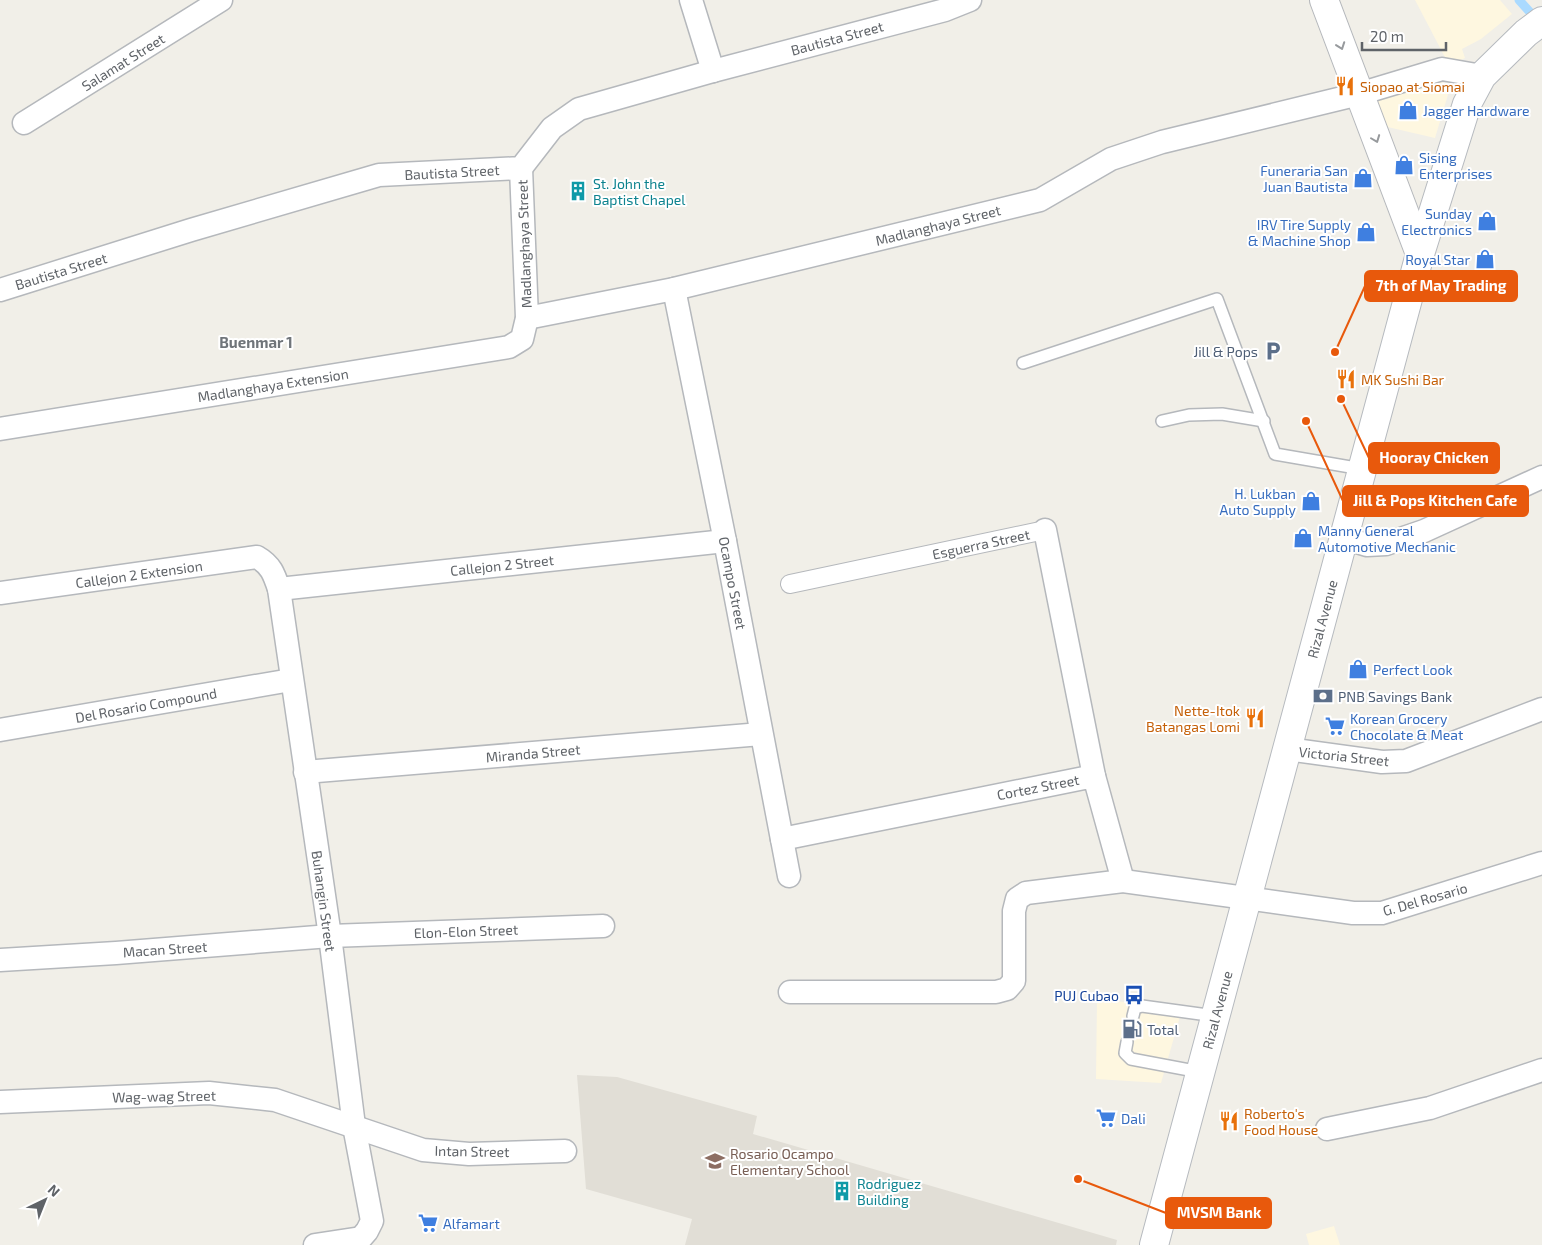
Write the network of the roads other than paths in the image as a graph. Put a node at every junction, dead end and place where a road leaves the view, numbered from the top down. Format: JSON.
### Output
{"nodes":[{"id":1,"x":221,"y":0,"type":"edge"},
{"id":2,"x":691,"y":0,"type":"edge"},
{"id":3,"x":970,"y":0,"type":"edge"},
{"id":4,"x":1324,"y":0,"type":"edge"},
{"id":5,"x":1534,"y":27,"type":"edge"},
{"id":6,"x":713,"y":71,"type":"junction"},
{"id":7,"x":1482,"y":76,"type":"junction"},
{"id":8,"x":1359,"y":94,"type":"junction"},
{"id":9,"x":24,"y":124,"type":"dead end"},
{"id":10,"x":521,"y":168,"type":"junction"},
{"id":11,"x":1420,"y":254,"type":"junction"},
{"id":12,"x":674,"y":289,"type":"junction"},
{"id":13,"x":0,"y":290,"type":"edge"},
{"id":14,"x":527,"y":318,"type":"junction"},
{"id":15,"x":1023,"y":363,"type":"dead end"},
{"id":16,"x":1162,"y":421,"type":"dead end"},
{"id":17,"x":1264,"y":421,"type":"junction"},
{"id":18,"x":0,"y":429,"type":"edge"},
{"id":19,"x":1362,"y":469,"type":"junction"},
{"id":20,"x":1542,"y":478,"type":"edge"},
{"id":21,"x":1045,"y":530,"type":"joint"},
{"id":22,"x":1344,"y":538,"type":"junction"},
{"id":23,"x":725,"y":541,"type":"junction"},
{"id":24,"x":276,"y":580,"type":"junction"},
{"id":25,"x":790,"y":584,"type":"dead end"},
{"id":26,"x":0,"y":593,"type":"edge"},
{"id":27,"x":291,"y":680,"type":"junction"},
{"id":28,"x":1542,"y":709,"type":"edge"},
{"id":29,"x":0,"y":730,"type":"edge"},
{"id":30,"x":760,"y":734,"type":"junction"},
{"id":31,"x":1287,"y":749,"type":"junction"},
{"id":32,"x":305,"y":772,"type":"junction"},
{"id":33,"x":1094,"y":776,"type":"junction"},
{"id":34,"x":782,"y":839,"type":"junction"},
{"id":35,"x":1542,"y":863,"type":"edge"},
{"id":36,"x":789,"y":876,"type":"dead end"},
{"id":37,"x":1124,"y":881,"type":"junction"},
{"id":38,"x":1246,"y":900,"type":"junction"},
{"id":39,"x":603,"y":926,"type":"dead end"},
{"id":40,"x":330,"y":936,"type":"junction"},
{"id":41,"x":0,"y":960,"type":"edge"},
{"id":42,"x":790,"y":992,"type":"dead end"},
{"id":43,"x":1133,"y":1016,"type":"dead end"},
{"id":44,"x":1215,"y":1016,"type":"junction"},
{"id":45,"x":1127,"y":1042,"type":"dead end"},
{"id":46,"x":1542,"y":1070,"type":"edge"},
{"id":47,"x":1200,"y":1072,"type":"junction"},
{"id":48,"x":0,"y":1102,"type":"edge"},
{"id":49,"x":354,"y":1126,"type":"junction"},
{"id":50,"x":1327,"y":1129,"type":"dead end"},
{"id":51,"x":564,"y":1151,"type":"dead end"},
{"id":52,"x":315,"y":1245,"type":"edge"},
{"id":53,"x":1154,"y":1245,"type":"edge"}],
"edges":[{"from":1,"to":9,"type":"street","name":"Salamat Street"},
{"from":2,"to":6,"type":"street"},
{"from":3,"to":6,"type":"street","name":"Bautista Street"},
{"from":4,"to":8,"type":"main road","one_way":true},
{"from":5,"to":7,"type":"main road","name":"Rizal Avenue"},
{"from":6,"to":10,"type":"street","name":"Bautista Street"},
{"from":7,"to":8,"type":"street","name":"Madlanghaya Street"},
{"from":7,"to":11,"type":"main road","name":"Rizal Avenue"},
{"from":8,"to":11,"type":"main road","one_way":true},
{"from":8,"to":12,"type":"street","name":"Madlanghaya Street"},
{"from":10,"to":13,"type":"street","name":"Bautista Street"},
{"from":10,"to":14,"type":"street","name":"Madlanghaya Street"},
{"from":11,"to":19,"type":"main road","name":"Rizal Avenue"},
{"from":12,"to":14,"type":"street","name":"Madlanghaya Street"},
{"from":12,"to":23,"type":"street","name":"Ocampo Street"},
{"from":14,"to":18,"type":"street","name":"Madlanghaya Extension"},
{"from":15,"to":17,"type":"lane"},
{"from":16,"to":17,"type":"lane"},
{"from":17,"to":19,"type":"lane"},
{"from":19,"to":22,"type":"main road","name":"Rizal Avenue"},
{"from":20,"to":22,"type":"street"},
{"from":21,"to":25,"type":"street","name":"Esguerra Street"},
{"from":21,"to":33,"type":"street","name":"Esguerra Street"},
{"from":22,"to":31,"type":"main road","name":"Rizal Avenue"},
{"from":23,"to":24,"type":"street","name":"Callejon 2 Street"},
{"from":23,"to":30,"type":"street","name":"Ocampo Street"},
{"from":24,"to":26,"type":"street","name":"Callejon 2 Extension"},
{"from":24,"to":27,"type":"street","name":"Buhangin Street"},
{"from":27,"to":29,"type":"street","name":"Del Rosario Compound"},
{"from":27,"to":32,"type":"street","name":"Buhangin Street"},
{"from":28,"to":31,"type":"street","name":"Victoria Street"},
{"from":30,"to":32,"type":"street","name":"Miranda Street"},
{"from":30,"to":34,"type":"street","name":"Ocampo Street"},
{"from":31,"to":38,"type":"main road","name":"Rizal Avenue"},
{"from":32,"to":40,"type":"street","name":"Buhangin Street"},
{"from":33,"to":34,"type":"street","name":"Cortez Street"},
{"from":33,"to":37,"type":"street","name":"Cortez Street"},
{"from":34,"to":36,"type":"street","name":"Ocampo Street"},
{"from":35,"to":38,"type":"street","name":"G. Del Rosario"},
{"from":37,"to":38,"type":"street"},
{"from":37,"to":42,"type":"street"},
{"from":38,"to":44,"type":"main road","name":"Rizal Avenue"},
{"from":39,"to":40,"type":"street","name":"Elon-Elon Street"},
{"from":40,"to":41,"type":"street","name":"Macan Street"},
{"from":40,"to":49,"type":"street","name":"Buhangin Street"},
{"from":43,"to":44,"type":"lane"},
{"from":44,"to":47,"type":"main road","name":"Rizal Avenue"},
{"from":45,"to":47,"type":"lane"},
{"from":46,"to":50,"type":"street"},
{"from":47,"to":53,"type":"main road","name":"Rizal Avenue"},
{"from":48,"to":49,"type":"street","name":"Wag-wag Street"},
{"from":49,"to":51,"type":"street","name":"Intan Street"},
{"from":49,"to":52,"type":"street","name":"Buhangin Street"}]}
